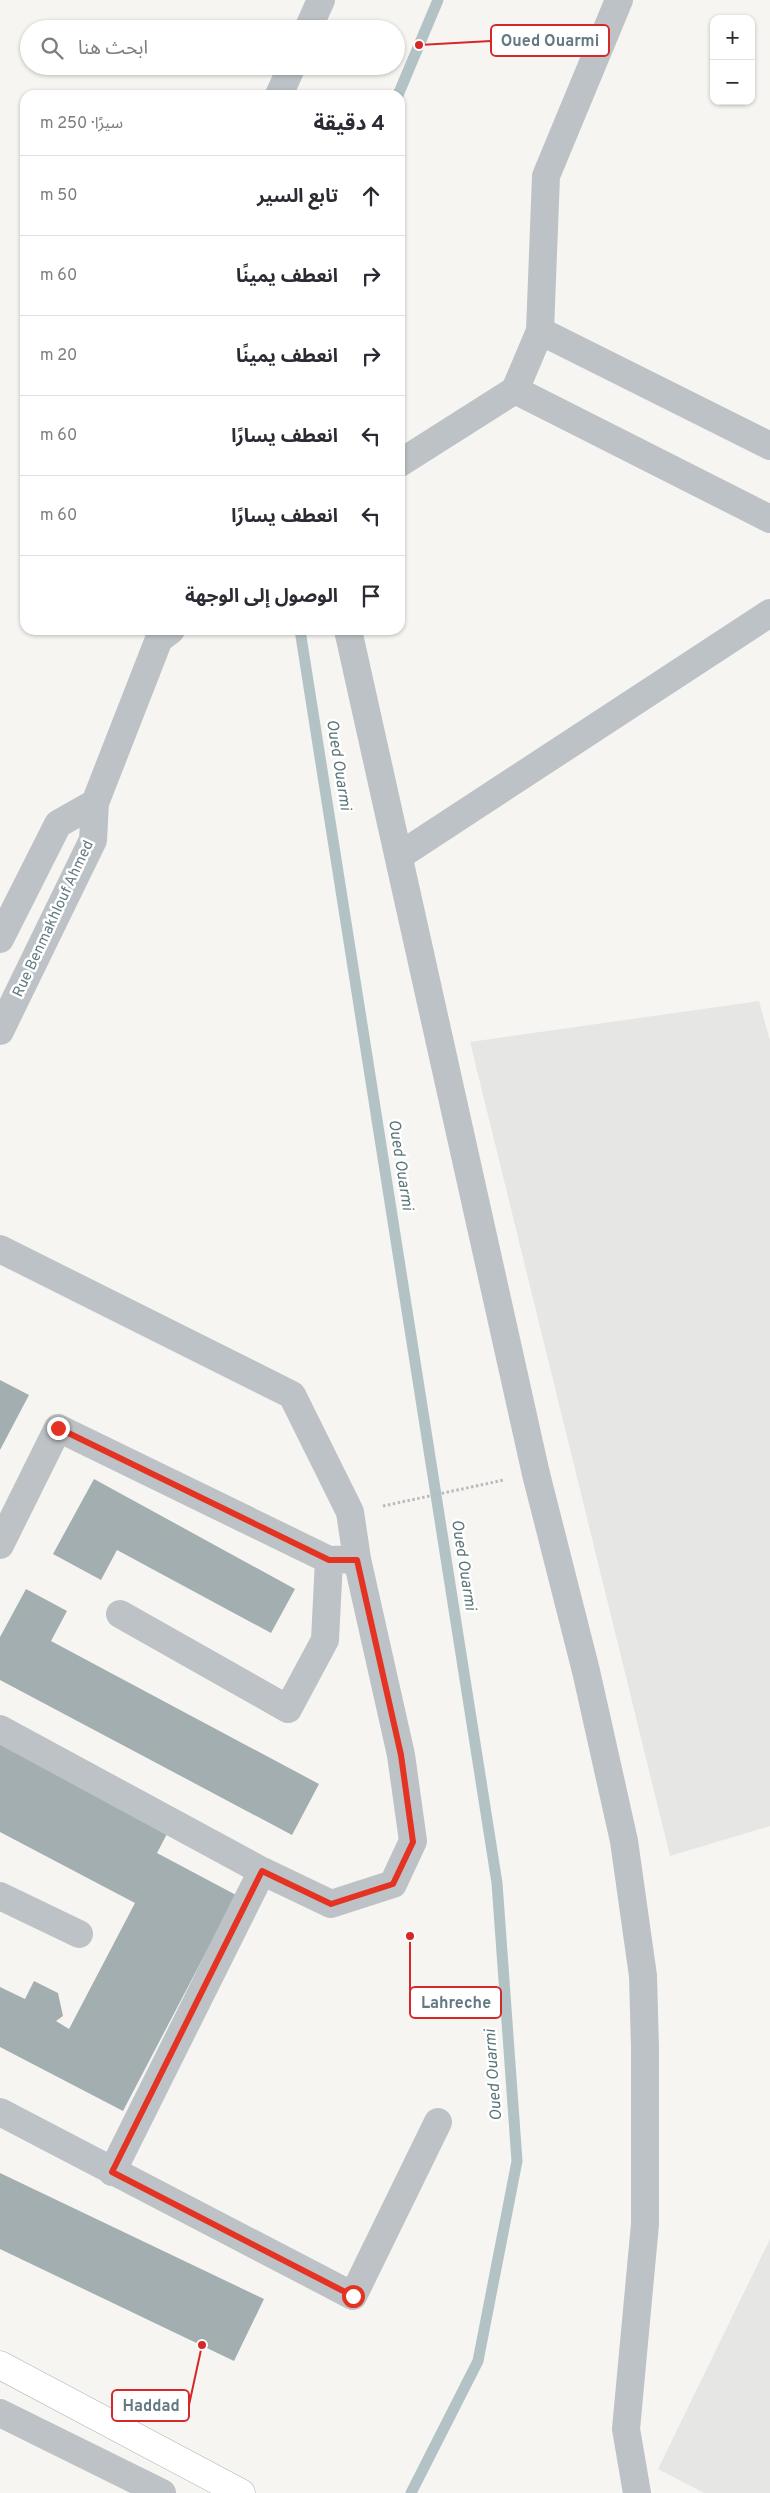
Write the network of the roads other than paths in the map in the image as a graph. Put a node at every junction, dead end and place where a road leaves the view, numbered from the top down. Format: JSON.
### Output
{"nodes":[{"id":1,"x":321,"y":0,"type":"edge"},
{"id":2,"x":619,"y":0,"type":"edge"},
{"id":3,"x":312,"y":20,"type":"edge"},
{"id":4,"x":288,"y":75,"type":"edge"},
{"id":5,"x":281,"y":90,"type":"edge"},
{"id":6,"x":540,"y":331,"type":"junction"},
{"id":7,"x":515,"y":390,"type":"junction"},
{"id":8,"x":770,"y":446,"type":"edge"},
{"id":9,"x":405,"y":460,"type":"edge"},
{"id":10,"x":770,"y":519,"type":"edge"},
{"id":11,"x":770,"y":613,"type":"edge"},
{"id":12,"x":162,"y":635,"type":"edge"},
{"id":13,"x":349,"y":635,"type":"edge"},
{"id":14,"x":95,"y":803,"type":"junction"},
{"id":15,"x":399,"y":856,"type":"junction"},
{"id":16,"x":0,"y":939,"type":"edge"},
{"id":17,"x":0,"y":1031,"type":"edge"},
{"id":18,"x":0,"y":1249,"type":"edge"},
{"id":19,"x":0,"y":1545,"type":"edge"},
{"id":20,"x":329,"y":1560,"type":"junction"},
{"id":21,"x":357,"y":1560,"type":"junction"},
{"id":22,"x":120,"y":1614,"type":"dead end"},
{"id":23,"x":0,"y":1728,"type":"edge"},
{"id":24,"x":262,"y":1871,"type":"junction"},
{"id":25,"x":2,"y":1902,"type":"edge"},
{"id":26,"x":79,"y":1934,"type":"dead end"},
{"id":27,"x":0,"y":2112,"type":"edge"},
{"id":28,"x":438,"y":2122,"type":"dead end"},
{"id":29,"x":112,"y":2172,"type":"junction"},
{"id":30,"x":0,"y":2365,"type":"edge"},
{"id":31,"x":0,"y":2413,"type":"edge"},
{"id":32,"x":230,"y":2491,"type":"edge"},
{"id":33,"x":162,"y":2493,"type":"edge"},
{"id":34,"x":638,"y":2493,"type":"edge"}],
"edges":[{"from":1,"to":3,"type":"street"},
{"from":2,"to":6,"type":"street"},
{"from":4,"to":5,"type":"street"},
{"from":6,"to":7,"type":"street"},
{"from":6,"to":8,"type":"street"},
{"from":7,"to":9,"type":"street"},
{"from":7,"to":10,"type":"street"},
{"from":11,"to":15,"type":"street"},
{"from":12,"to":14,"type":"street","name":"Rue Benmakhlouf Ahmed"},
{"from":13,"to":15,"type":"street"},
{"from":14,"to":16,"type":"street"},
{"from":14,"to":17,"type":"street","name":"Rue Benmakhlouf Ahmed"},
{"from":15,"to":34,"type":"street"},
{"from":18,"to":21,"type":"street"},
{"from":19,"to":20,"type":"street"},
{"from":20,"to":21,"type":"street"},
{"from":20,"to":22,"type":"street"},
{"from":21,"to":24,"type":"street"},
{"from":23,"to":24,"type":"street"},
{"from":24,"to":29,"type":"street"},
{"from":25,"to":26,"type":"street"},
{"from":27,"to":29,"type":"street"},
{"from":28,"to":29,"type":"street"},
{"from":30,"to":32,"type":"main road"},
{"from":31,"to":33,"type":"street"}]}
